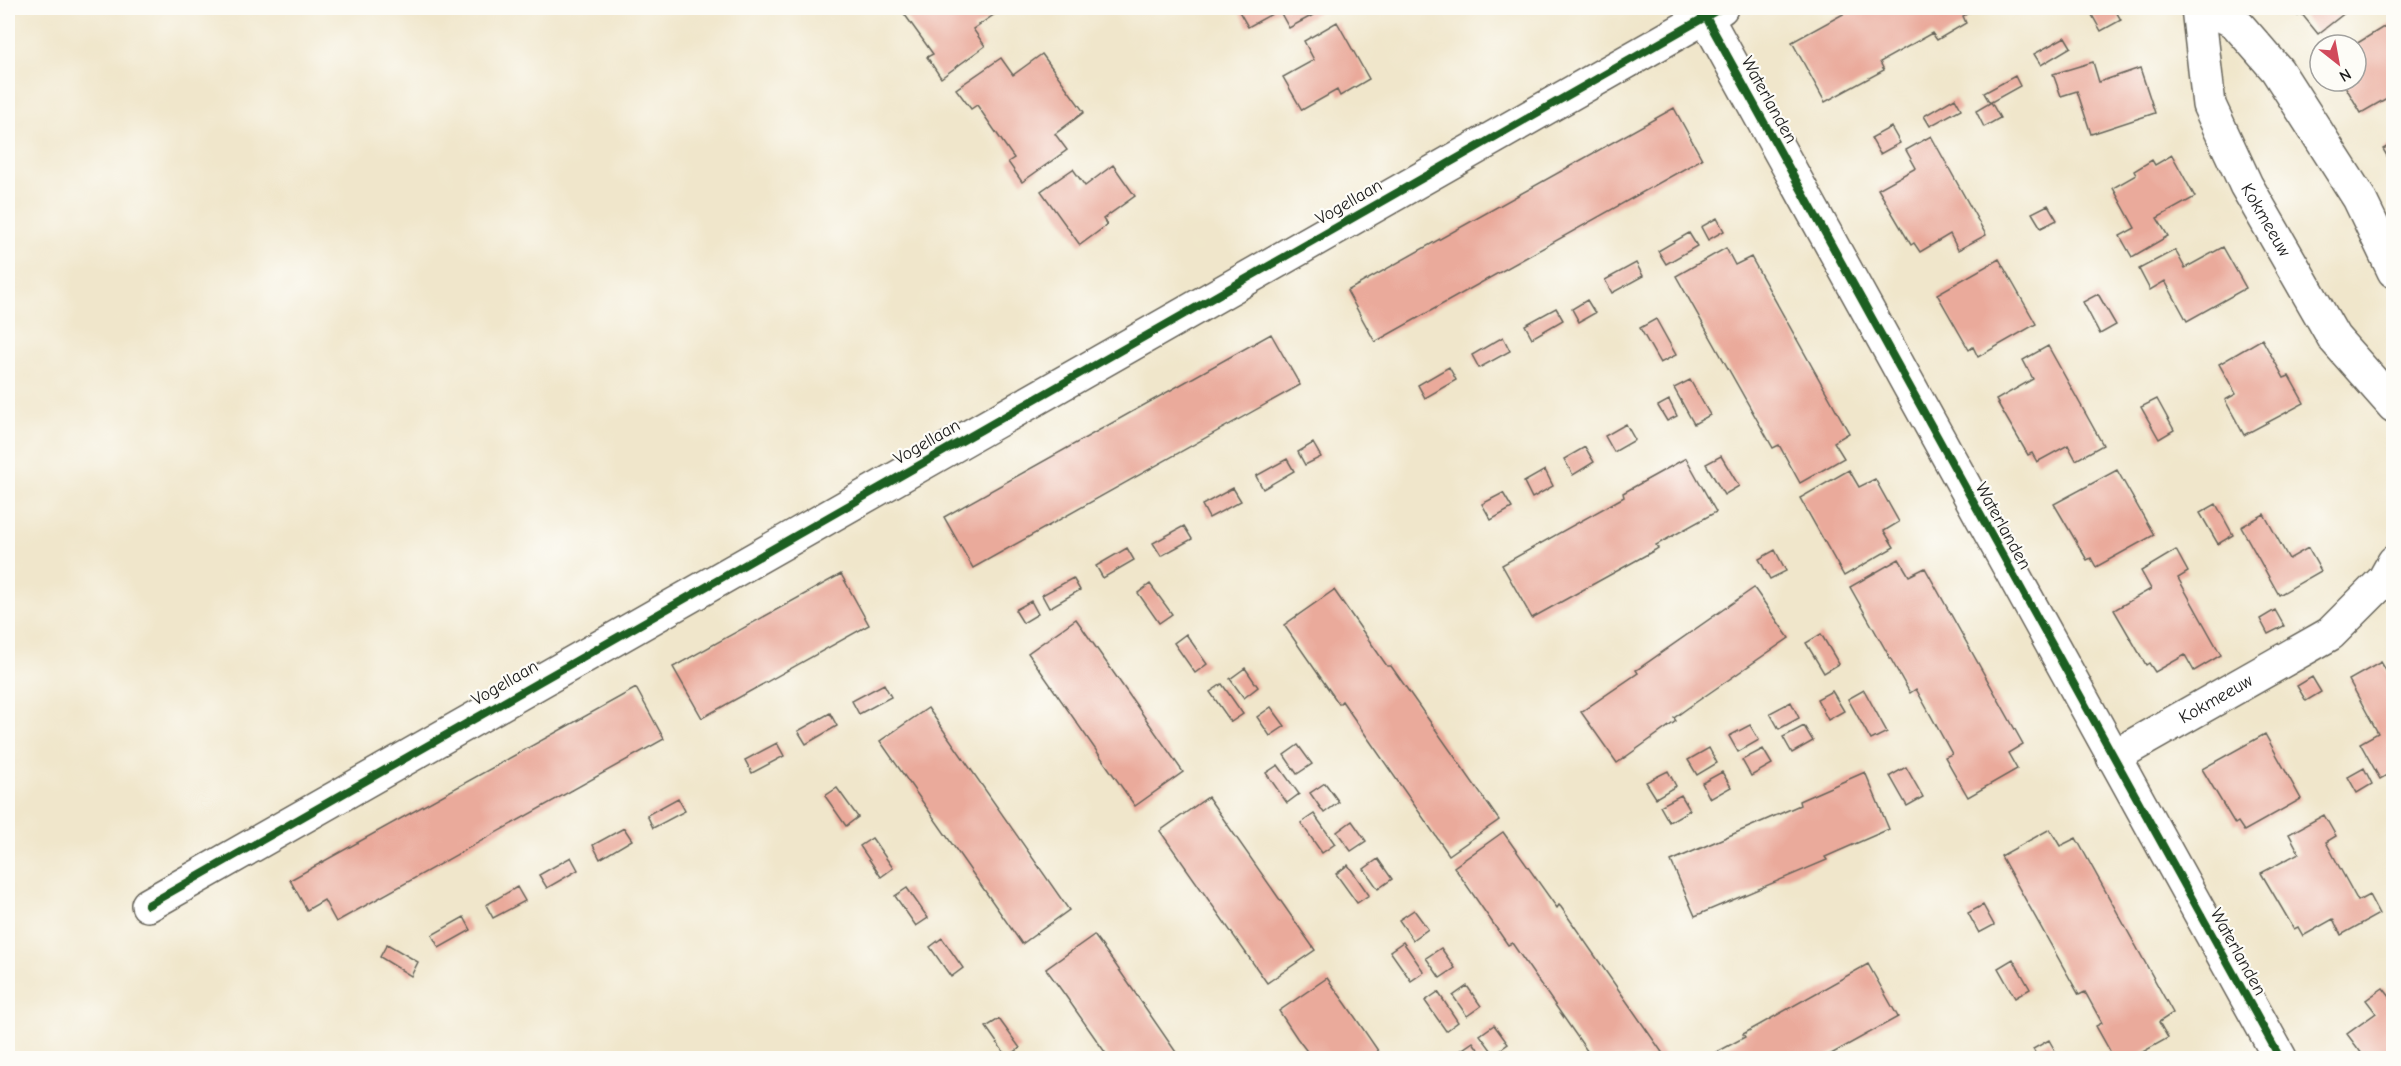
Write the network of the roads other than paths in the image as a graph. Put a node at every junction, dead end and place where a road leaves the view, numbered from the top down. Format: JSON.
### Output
{"nodes":[{"id":1,"x":2198,"y":8,"type":"edge"},
{"id":2,"x":2207,"y":8,"type":"edge"},
{"id":3,"x":1709,"y":10,"type":"edge"},
{"id":4,"x":2394,"y":271,"type":"edge"},
{"id":5,"x":2394,"y":406,"type":"edge"},
{"id":6,"x":2394,"y":562,"type":"edge"},
{"id":7,"x":2113,"y":757,"type":"junction"},
{"id":8,"x":148,"y":905,"type":"dead end"},
{"id":9,"x":2280,"y":1059,"type":"edge"}],
"edges":[{"from":1,"to":5,"type":"street","name":"Kokmeeuw"},
{"from":2,"to":4,"type":"street"},
{"from":3,"to":7,"type":"street","name":"Waterlanden"},
{"from":3,"to":8,"type":"street","name":"Vogellaan"},
{"from":6,"to":7,"type":"street","name":"Kokmeeuw"},
{"from":7,"to":9,"type":"street","name":"Waterlanden"}]}
